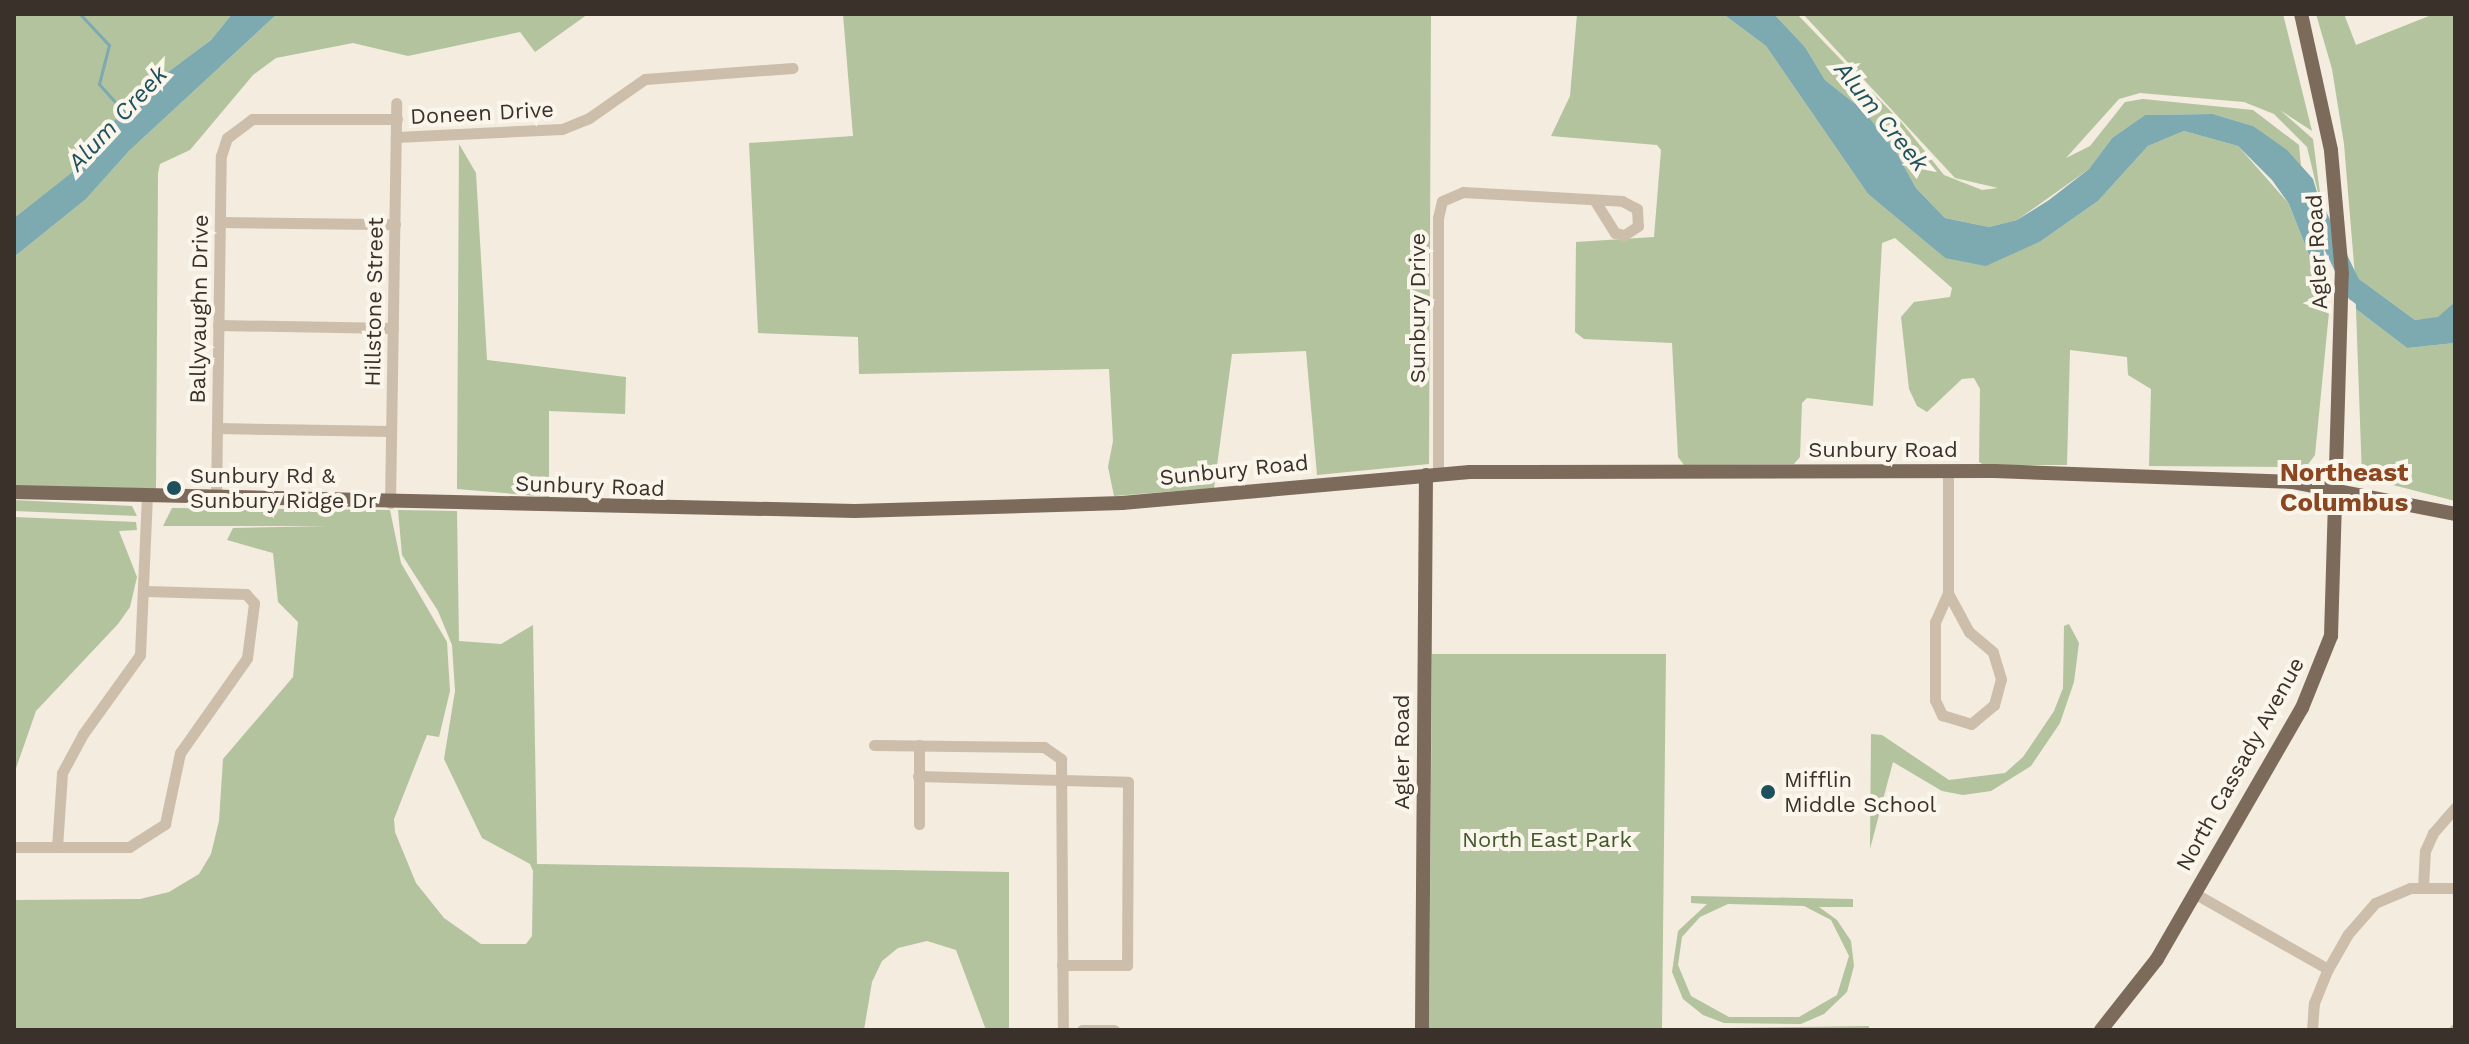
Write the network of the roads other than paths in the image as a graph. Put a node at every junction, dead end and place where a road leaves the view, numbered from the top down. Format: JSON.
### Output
{"nodes":[{"id":1,"x":2301,"y":14,"type":"edge"},
{"id":2,"x":793,"y":68,"type":"dead end"},
{"id":3,"x":396,"y":103,"type":"dead end"},
{"id":4,"x":397,"y":119,"type":"junction"},
{"id":5,"x":397,"y":137,"type":"junction"},
{"id":6,"x":1594,"y":200,"type":"dead end"},
{"id":7,"x":220,"y":222,"type":"junction"},
{"id":8,"x":395,"y":224,"type":"junction"},
{"id":9,"x":218,"y":325,"type":"junction"},
{"id":10,"x":393,"y":328,"type":"junction"},
{"id":11,"x":217,"y":428,"type":"junction"},
{"id":12,"x":391,"y":431,"type":"junction"},
{"id":13,"x":1948,"y":472,"type":"junction"},
{"id":14,"x":1432,"y":475,"type":"junction"},
{"id":15,"x":2338,"y":491,"type":"junction"},
{"id":16,"x":14,"y":492,"type":"edge"},
{"id":17,"x":147,"y":496,"type":"junction"},
{"id":18,"x":216,"y":499,"type":"junction"},
{"id":19,"x":390,"y":503,"type":"junction"},
{"id":20,"x":2455,"y":514,"type":"edge"},
{"id":21,"x":146,"y":591,"type":"junction"},
{"id":22,"x":1948,"y":593,"type":"junction"},
{"id":23,"x":874,"y":745,"type":"dead end"},
{"id":24,"x":919,"y":745,"type":"junction"},
{"id":25,"x":918,"y":776,"type":"junction"},
{"id":26,"x":1063,"y":777,"type":"junction"},
{"id":27,"x":2455,"y":808,"type":"edge"},
{"id":28,"x":919,"y":824,"type":"dead end"},
{"id":29,"x":14,"y":847,"type":"edge"},
{"id":30,"x":57,"y":847,"type":"junction"},
{"id":31,"x":2423,"y":888,"type":"junction"},
{"id":32,"x":2455,"y":888,"type":"edge"},
{"id":33,"x":2194,"y":893,"type":"junction"},
{"id":34,"x":1062,"y":965,"type":"junction"},
{"id":35,"x":2328,"y":969,"type":"junction"},
{"id":36,"x":1063,"y":1030,"type":"edge"},
{"id":37,"x":1082,"y":1030,"type":"edge"},
{"id":38,"x":1114,"y":1030,"type":"edge"},
{"id":39,"x":1422,"y":1030,"type":"edge"},
{"id":40,"x":2101,"y":1030,"type":"edge"},
{"id":41,"x":2312,"y":1030,"type":"edge"}],
"edges":[{"from":1,"to":15,"type":"main road","name":"Agler Road"},
{"from":2,"to":5,"type":"street","name":"Doneen Drive"},
{"from":3,"to":4,"type":"street","name":"Hillstone Street"},
{"from":4,"to":5,"type":"street","name":"Hillstone Street"},
{"from":4,"to":7,"type":"street","name":"Ballyvaughn Drive"},
{"from":5,"to":8,"type":"street","name":"Hillstone Street"},
{"from":6,"to":14,"type":"street","name":"Sunbury Drive"},
{"from":7,"to":8,"type":"street"},
{"from":7,"to":9,"type":"street","name":"Ballyvaughn Drive"},
{"from":8,"to":10,"type":"street","name":"Hillstone Street"},
{"from":9,"to":10,"type":"street"},
{"from":9,"to":11,"type":"street","name":"Ballyvaughn Drive"},
{"from":10,"to":12,"type":"street","name":"Hillstone Street"},
{"from":11,"to":12,"type":"street"},
{"from":11,"to":18,"type":"street","name":"Ballyvaughn Drive"},
{"from":12,"to":19,"type":"street","name":"Hillstone Street"},
{"from":13,"to":14,"type":"main road","name":"Sunbury Road"},
{"from":13,"to":15,"type":"main road","name":"Sunbury Road"},
{"from":13,"to":22,"type":"street"},
{"from":14,"to":19,"type":"main road","name":"Sunbury Road"},
{"from":14,"to":39,"type":"main road","name":"Agler Road"},
{"from":15,"to":20,"type":"main road","name":"Sunbury Road"},
{"from":15,"to":33,"type":"main road","name":"North Cassady Avenue"},
{"from":16,"to":17,"type":"main road","name":"Sunbury Road"},
{"from":17,"to":18,"type":"main road","name":"Sunbury Road"},
{"from":17,"to":21,"type":"street"},
{"from":18,"to":19,"type":"main road","name":"Sunbury Road"},
{"from":21,"to":30,"type":"street"},
{"from":21,"to":30,"type":"street"},
{"from":22,"to":22,"type":"street"},
{"from":23,"to":24,"type":"street"},
{"from":24,"to":25,"type":"street"},
{"from":24,"to":26,"type":"street"},
{"from":25,"to":26,"type":"street"},
{"from":25,"to":28,"type":"street"},
{"from":26,"to":34,"type":"street"},
{"from":26,"to":34,"type":"street"},
{"from":27,"to":31,"type":"street"},
{"from":29,"to":30,"type":"street"},
{"from":31,"to":32,"type":"street"},
{"from":31,"to":35,"type":"street"},
{"from":33,"to":35,"type":"street"},
{"from":33,"to":40,"type":"main road","name":"North Cassady Avenue"},
{"from":34,"to":36,"type":"street"},
{"from":35,"to":41,"type":"street"},
{"from":37,"to":38,"type":"street"}]}
